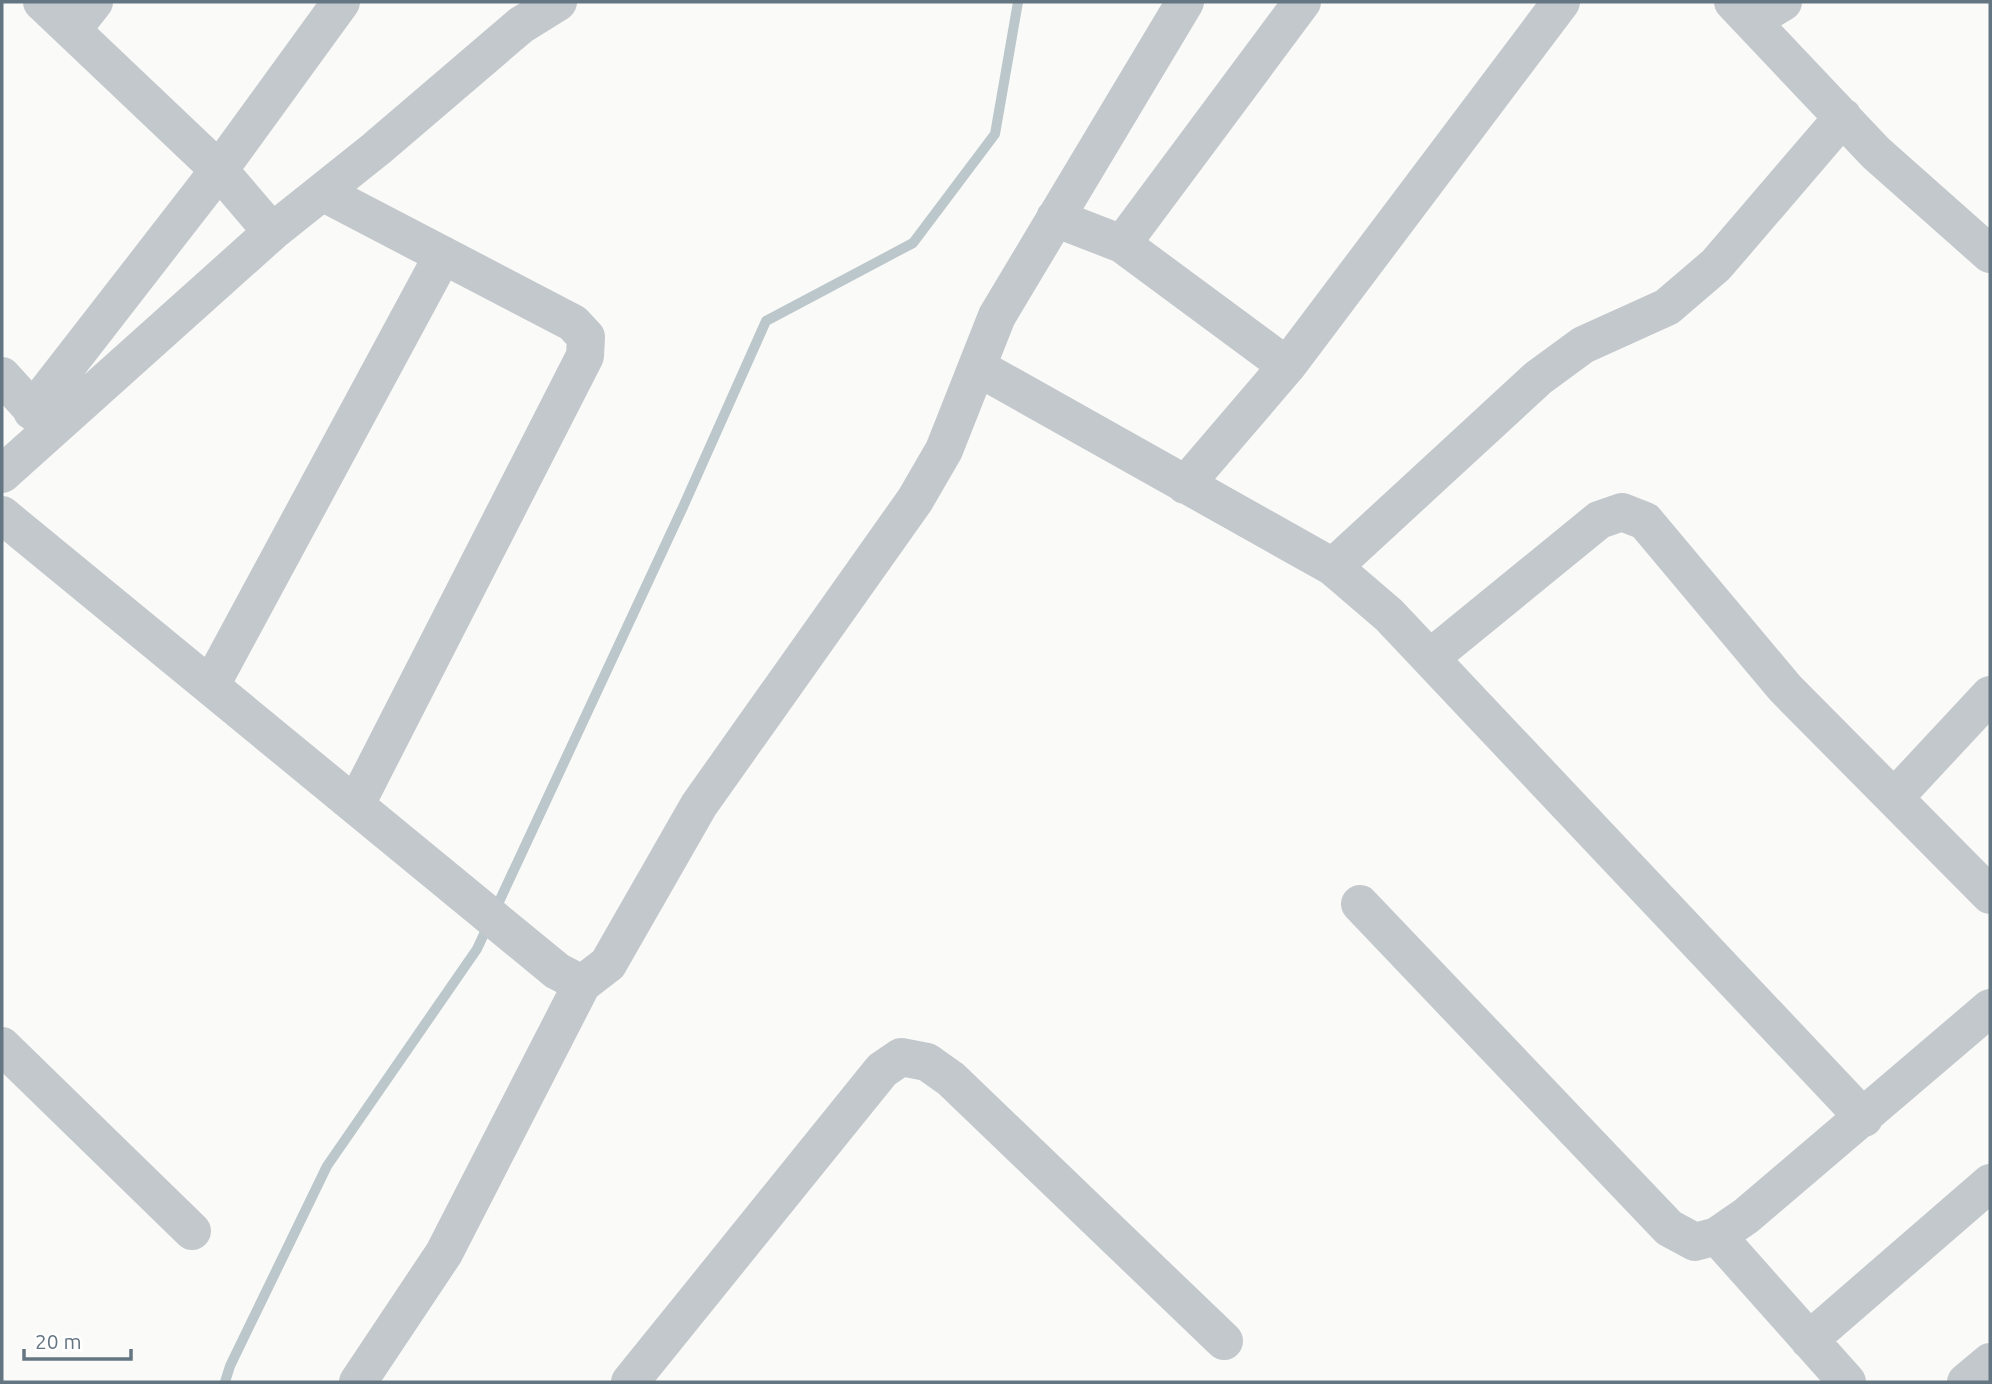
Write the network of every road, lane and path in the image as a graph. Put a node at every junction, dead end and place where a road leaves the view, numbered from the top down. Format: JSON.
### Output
{"nodes":[{"id":1,"x":42,"y":2,"type":"edge"},
{"id":2,"x":341,"y":2,"type":"edge"},
{"id":3,"x":558,"y":2,"type":"edge"},
{"id":4,"x":1185,"y":2,"type":"edge"},
{"id":5,"x":1302,"y":2,"type":"edge"},
{"id":6,"x":1561,"y":2,"type":"edge"},
{"id":7,"x":1756,"y":8,"type":"edge"},
{"id":8,"x":509,"y":13,"type":"edge"},
{"id":9,"x":83,"y":16,"type":"edge"},
{"id":10,"x":1843,"y":117,"type":"junction"},
{"id":11,"x":219,"y":170,"type":"junction"},
{"id":12,"x":322,"y":192,"type":"junction"},
{"id":13,"x":1055,"y":219,"type":"junction"},
{"id":14,"x":272,"y":232,"type":"junction"},
{"id":15,"x":1122,"y":244,"type":"junction"},
{"id":16,"x":1990,"y":254,"type":"edge"},
{"id":17,"x":443,"y":255,"type":"junction"},
{"id":18,"x":1287,"y":366,"type":"junction"},
{"id":19,"x":976,"y":367,"type":"junction"},
{"id":20,"x":2,"y":376,"type":"edge"},
{"id":21,"x":41,"y":420,"type":"junction"},
{"id":22,"x":2,"y":474,"type":"edge"},
{"id":23,"x":1185,"y":485,"type":"junction"},
{"id":24,"x":2,"y":514,"type":"edge"},
{"id":25,"x":1333,"y":567,"type":"junction"},
{"id":26,"x":1430,"y":658,"type":"junction"},
{"id":27,"x":211,"y":685,"type":"junction"},
{"id":28,"x":1990,"y":695,"type":"edge"},
{"id":29,"x":1894,"y":798,"type":"junction"},
{"id":30,"x":356,"y":804,"type":"junction"},
{"id":31,"x":1990,"y":895,"type":"edge"},
{"id":32,"x":1360,"y":904,"type":"dead end"},
{"id":33,"x":582,"y":984,"type":"junction"},
{"id":34,"x":1990,"y":1008,"type":"edge"},
{"id":35,"x":2,"y":1046,"type":"edge"},
{"id":36,"x":1864,"y":1118,"type":"junction"},
{"id":37,"x":1990,"y":1183,"type":"edge"},
{"id":38,"x":192,"y":1231,"type":"dead end"},
{"id":39,"x":1717,"y":1236,"type":"junction"},
{"id":40,"x":1224,"y":1340,"type":"dead end"},
{"id":41,"x":1809,"y":1340,"type":"junction"},
{"id":42,"x":1990,"y":1362,"type":"edge"},
{"id":43,"x":358,"y":1382,"type":"edge"},
{"id":44,"x":630,"y":1382,"type":"edge"},
{"id":45,"x":1847,"y":1382,"type":"edge"},
{"id":46,"x":1966,"y":1382,"type":"edge"}],
"edges":[{"from":1,"to":9,"type":"street"},
{"from":2,"to":11,"type":"street"},
{"from":3,"to":8,"type":"street"},
{"from":4,"to":13,"type":"street"},
{"from":5,"to":15,"type":"street"},
{"from":6,"to":18,"type":"street"},
{"from":7,"to":10,"type":"street"},
{"from":8,"to":12,"type":"street"},
{"from":9,"to":11,"type":"street"},
{"from":10,"to":16,"type":"street"},
{"from":10,"to":25,"type":"street"},
{"from":11,"to":14,"type":"street"},
{"from":11,"to":21,"type":"street"},
{"from":12,"to":14,"type":"street"},
{"from":12,"to":17,"type":"street"},
{"from":13,"to":15,"type":"street"},
{"from":13,"to":19,"type":"street"},
{"from":14,"to":21,"type":"street"},
{"from":15,"to":18,"type":"street"},
{"from":17,"to":27,"type":"street"},
{"from":17,"to":30,"type":"street"},
{"from":18,"to":23,"type":"street"},
{"from":19,"to":23,"type":"street"},
{"from":19,"to":33,"type":"street"},
{"from":20,"to":21,"type":"street"},
{"from":21,"to":22,"type":"street"},
{"from":23,"to":25,"type":"street"},
{"from":24,"to":27,"type":"street"},
{"from":25,"to":26,"type":"street"},
{"from":26,"to":29,"type":"street"},
{"from":26,"to":36,"type":"street"},
{"from":27,"to":30,"type":"street"},
{"from":28,"to":29,"type":"street"},
{"from":29,"to":31,"type":"street"},
{"from":30,"to":33,"type":"street"},
{"from":32,"to":39,"type":"street"},
{"from":33,"to":43,"type":"street"},
{"from":34,"to":36,"type":"street"},
{"from":35,"to":38,"type":"street"},
{"from":36,"to":39,"type":"street"},
{"from":37,"to":41,"type":"street"},
{"from":39,"to":41,"type":"street"},
{"from":40,"to":44,"type":"street"},
{"from":41,"to":45,"type":"street"},
{"from":42,"to":46,"type":"street"}]}
